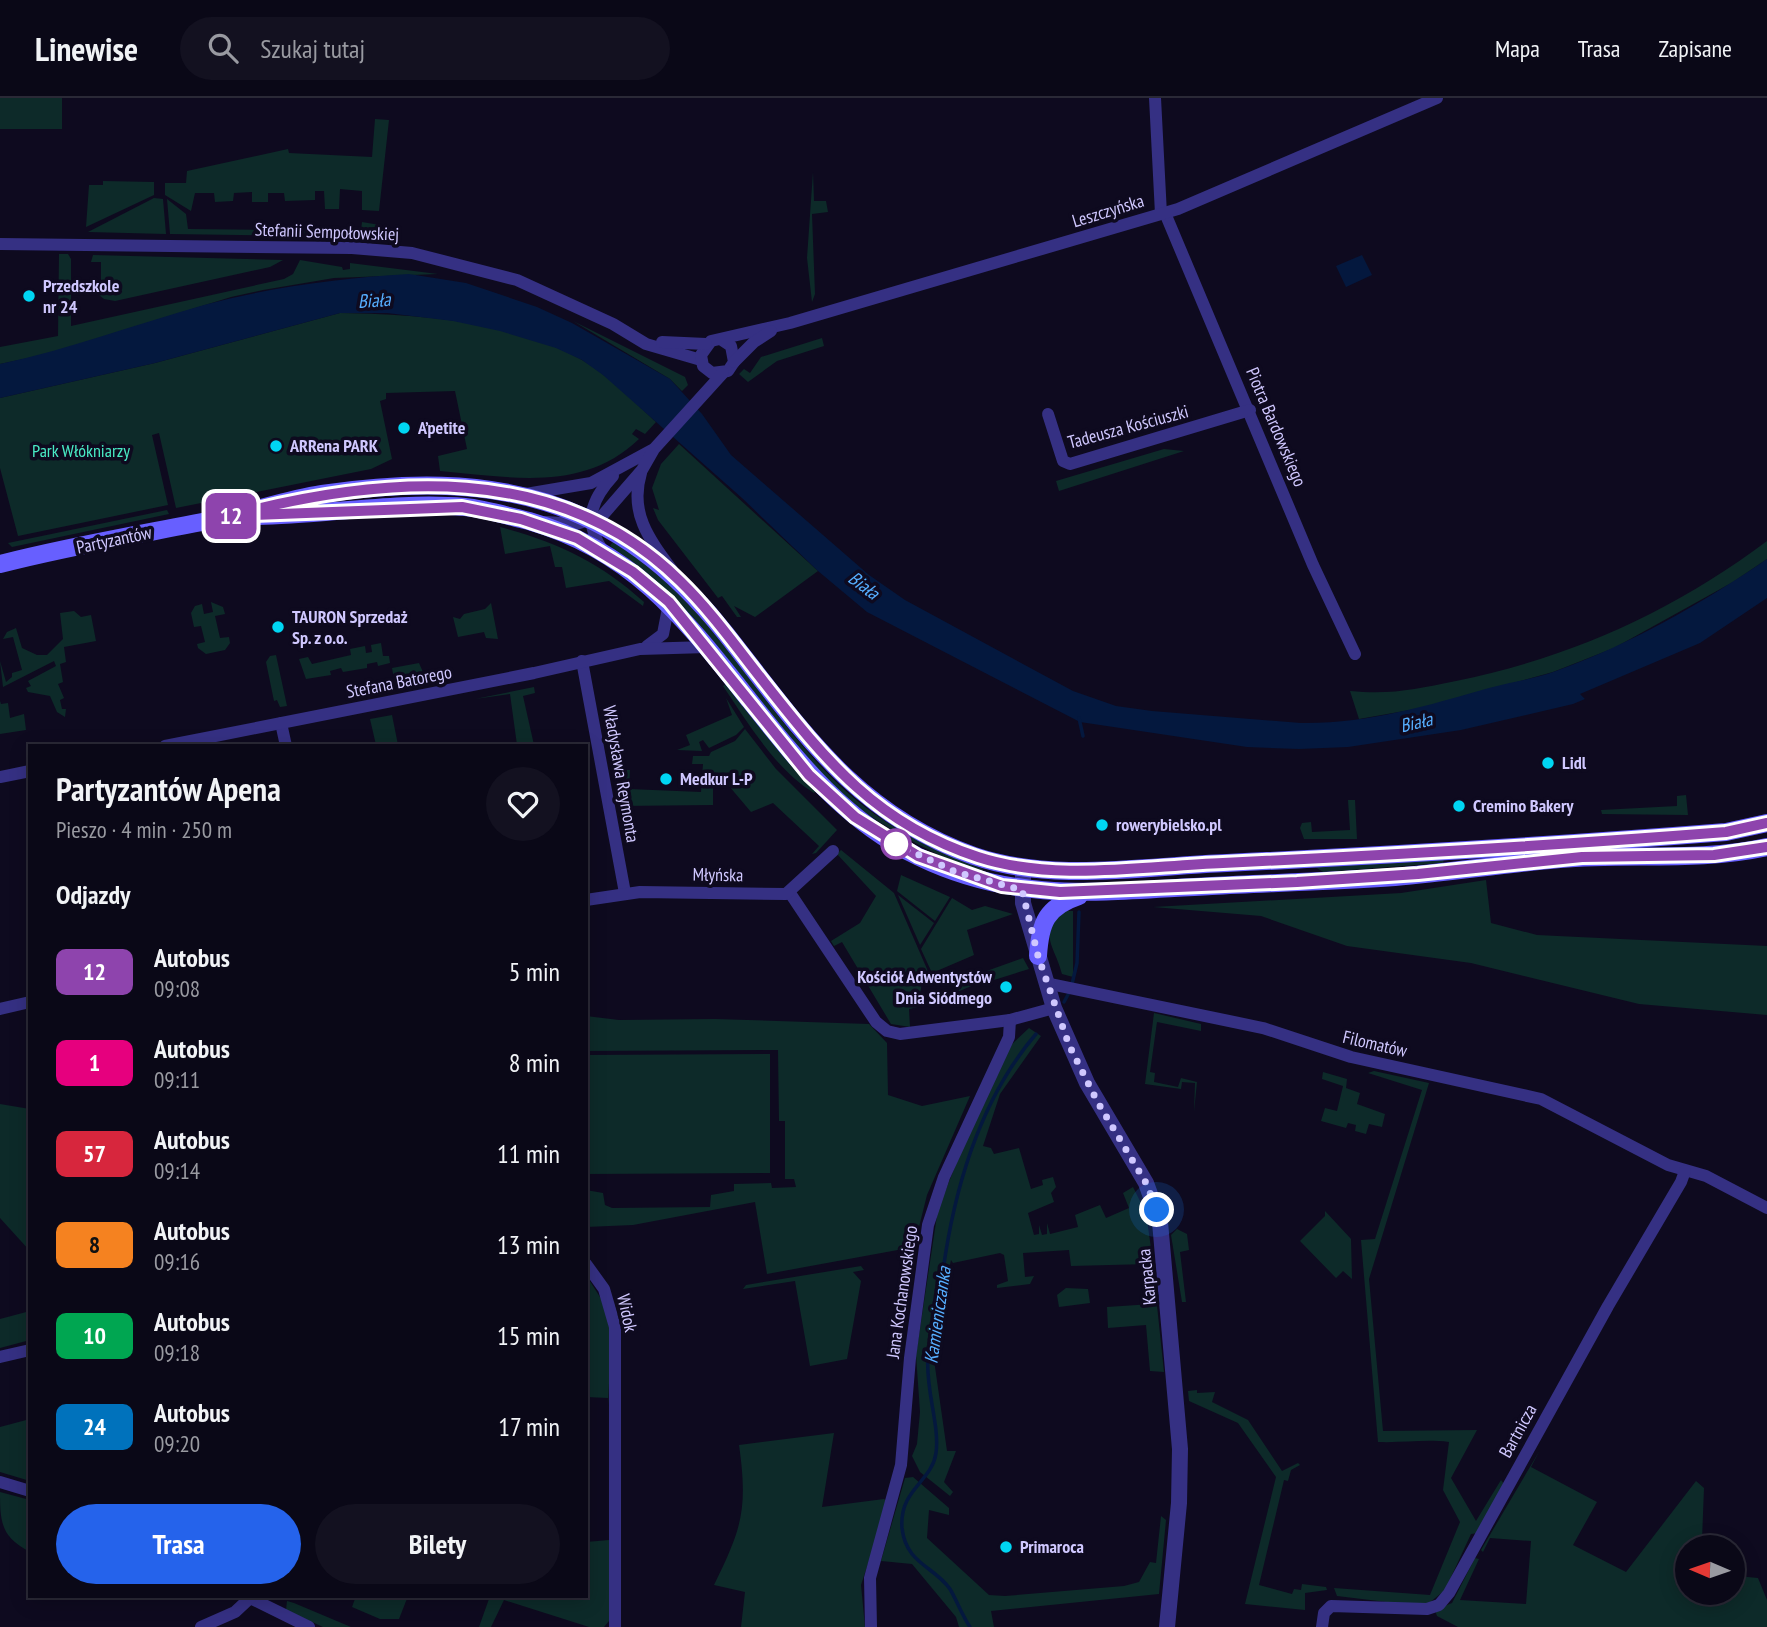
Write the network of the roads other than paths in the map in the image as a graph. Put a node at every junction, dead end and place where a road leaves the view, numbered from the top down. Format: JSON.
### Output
{"nodes":[{"id":1,"x":1155,"y":98,"type":"edge"},
{"id":2,"x":1437,"y":98,"type":"edge"},
{"id":3,"x":1163,"y":213,"type":"junction"},
{"id":4,"x":0,"y":244,"type":"edge"},
{"id":5,"x":778,"y":327,"type":"junction"},
{"id":6,"x":636,"y":337,"type":"junction"},
{"id":7,"x":722,"y":340,"type":"junction"},
{"id":8,"x":706,"y":344,"type":"junction"},
{"id":9,"x":734,"y":362,"type":"junction"},
{"id":10,"x":702,"y":363,"type":"junction"},
{"id":11,"x":723,"y":373,"type":"junction"},
{"id":12,"x":695,"y":403,"type":"junction"},
{"id":13,"x":1250,"y":410,"type":"junction"},
{"id":14,"x":1048,"y":414,"type":"dead end"},
{"id":15,"x":658,"y":444,"type":"junction"},
{"id":16,"x":642,"y":470,"type":"junction"},
{"id":17,"x":618,"y":471,"type":"junction"},
{"id":18,"x":519,"y":494,"type":"junction"},
{"id":19,"x":229,"y":516,"type":"junction"},
{"id":20,"x":521,"y":519,"type":"junction"},
{"id":21,"x":593,"y":520,"type":"junction"},
{"id":22,"x":603,"y":551,"type":"junction"},
{"id":23,"x":0,"y":564,"type":"edge"},
{"id":24,"x":678,"y":579,"type":"junction"},
{"id":25,"x":669,"y":602,"type":"junction"},
{"id":26,"x":708,"y":647,"type":"junction"},
{"id":27,"x":640,"y":649,"type":"junction"},
{"id":28,"x":1355,"y":654,"type":"dead end"},
{"id":29,"x":582,"y":661,"type":"junction"},
{"id":30,"x":282,"y":723,"type":"junction"},
{"id":31,"x":175,"y":744,"type":"edge"},
{"id":32,"x":286,"y":744,"type":"edge"},
{"id":33,"x":28,"y":772,"type":"edge"},
{"id":34,"x":0,"y":777,"type":"edge"},
{"id":35,"x":1767,"y":823,"type":"edge"},
{"id":36,"x":1767,"y":847,"type":"edge"},
{"id":37,"x":833,"y":851,"type":"dead end"},
{"id":38,"x":1295,"y":860,"type":"junction"},
{"id":39,"x":1023,"y":868,"type":"junction"},
{"id":40,"x":1297,"y":882,"type":"junction"},
{"id":41,"x":1022,"y":890,"type":"junction"},
{"id":42,"x":1093,"y":892,"type":"junction"},
{"id":43,"x":625,"y":893,"type":"junction"},
{"id":44,"x":790,"y":893,"type":"junction"},
{"id":45,"x":588,"y":900,"type":"edge"},
{"id":46,"x":1038,"y":956,"type":"junction"},
{"id":47,"x":1046,"y":983,"type":"junction"},
{"id":48,"x":28,"y":1002,"type":"edge"},
{"id":49,"x":1054,"y":1008,"type":"junction"},
{"id":50,"x":0,"y":1009,"type":"edge"},
{"id":51,"x":1010,"y":1020,"type":"junction"},
{"id":52,"x":1685,"y":1171,"type":"junction"},
{"id":53,"x":1767,"y":1208,"type":"edge"},
{"id":54,"x":588,"y":1267,"type":"edge"},
{"id":55,"x":28,"y":1350,"type":"edge"},
{"id":56,"x":0,"y":1357,"type":"edge"},
{"id":57,"x":0,"y":1482,"type":"edge"},
{"id":58,"x":28,"y":1490,"type":"edge"},
{"id":59,"x":247,"y":1598,"type":"edge"},
{"id":60,"x":250,"y":1598,"type":"edge"},
{"id":61,"x":201,"y":1627,"type":"edge"},
{"id":62,"x":309,"y":1627,"type":"edge"},
{"id":63,"x":615,"y":1627,"type":"edge"},
{"id":64,"x":871,"y":1627,"type":"edge"},
{"id":65,"x":1167,"y":1627,"type":"edge"},
{"id":66,"x":1322,"y":1627,"type":"edge"}],
"edges":[{"from":1,"to":3,"type":"street"},
{"from":2,"to":3,"type":"street","name":"Leszczyńska"},
{"from":3,"to":5,"type":"street","name":"Leszczyńska"},
{"from":3,"to":13,"type":"street","name":"Piotra Bardowskiego"},
{"from":4,"to":6,"type":"street","name":"Stefanii Sempołowskiej"},
{"from":5,"to":7,"type":"street","name":"Leszczyńska"},
{"from":5,"to":9,"type":"street","name":"Leszczyńska"},
{"from":6,"to":8,"type":"street","name":"Stefanii Sempołowskiej"},
{"from":6,"to":10,"type":"street","name":"Stefanii Sempołowskiej"},
{"from":7,"to":8,"type":"street"},
{"from":7,"to":9,"type":"street"},
{"from":8,"to":10,"type":"street"},
{"from":9,"to":11,"type":"street"},
{"from":10,"to":11,"type":"street"},
{"from":10,"to":12,"type":"street"},
{"from":11,"to":12,"type":"street"},
{"from":12,"to":15,"type":"street"},
{"from":13,"to":14,"type":"street","name":"Tadeusza Kościuszki"},
{"from":13,"to":28,"type":"street","name":"Piotra Bardowskiego"},
{"from":15,"to":16,"type":"street"},
{"from":15,"to":17,"type":"street"},
{"from":16,"to":21,"type":"street"},
{"from":16,"to":24,"type":"street"},
{"from":17,"to":18,"type":"street"},
{"from":17,"to":21,"type":"street"},
{"from":18,"to":19,"type":"main road","name":"Partyzantów"},
{"from":18,"to":21,"type":"main road","name":"Partyzantów"},
{"from":19,"to":20,"type":"main road","name":"Partyzantów"},
{"from":19,"to":23,"type":"main road","name":"Partyzantów"},
{"from":20,"to":21,"type":"street"},
{"from":20,"to":22,"type":"main road","name":"Partyzantów"},
{"from":21,"to":22,"type":"street"},
{"from":21,"to":24,"type":"main road","name":"Partyzantów"},
{"from":22,"to":25,"type":"main road","name":"Partyzantów"},
{"from":24,"to":39,"type":"main road","name":"Partyzantów"},
{"from":25,"to":26,"type":"main road","name":"Partyzantów"},
{"from":25,"to":27,"type":"street"},
{"from":26,"to":27,"type":"street","name":"Stefana Batorego"},
{"from":26,"to":41,"type":"main road","name":"Partyzantów"},
{"from":27,"to":29,"type":"street","name":"Stefana Batorego"},
{"from":29,"to":30,"type":"street","name":"Stefana Batorego"},
{"from":29,"to":43,"type":"street","name":"Władysława Reymonta"},
{"from":30,"to":31,"type":"street","name":"Stefana Batorego"},
{"from":30,"to":32,"type":"street"},
{"from":33,"to":34,"type":"street"},
{"from":35,"to":38,"type":"main road","name":"Partyzantów"},
{"from":36,"to":40,"type":"main road","name":"Partyzantów"},
{"from":37,"to":44,"type":"street"},
{"from":38,"to":39,"type":"main road","name":"Partyzantów"},
{"from":38,"to":40,"type":"street"},
{"from":39,"to":41,"type":"street","name":"Karpacka"},
{"from":40,"to":42,"type":"main road","name":"Partyzantów"},
{"from":41,"to":42,"type":"main road","name":"Partyzantów"},
{"from":41,"to":46,"type":"street","name":"Karpacka"},
{"from":42,"to":46,"type":"main road"},
{"from":43,"to":44,"type":"street","name":"Młyńska"},
{"from":43,"to":45,"type":"street","name":"Młyńska"},
{"from":44,"to":51,"type":"street"},
{"from":46,"to":47,"type":"street","name":"Karpacka"},
{"from":47,"to":49,"type":"street","name":"Karpacka"},
{"from":47,"to":52,"type":"street","name":"Filomatów"},
{"from":48,"to":50,"type":"street"},
{"from":49,"to":51,"type":"street"},
{"from":49,"to":65,"type":"street","name":"Karpacka"},
{"from":51,"to":64,"type":"street","name":"Jana Kochanowskiego"},
{"from":52,"to":53,"type":"street","name":"Filomatów"},
{"from":52,"to":66,"type":"street","name":"Bartnicza"},
{"from":54,"to":63,"type":"street","name":"Widok"},
{"from":55,"to":56,"type":"street"},
{"from":57,"to":58,"type":"street"},
{"from":59,"to":61,"type":"street"},
{"from":60,"to":62,"type":"street"}]}
